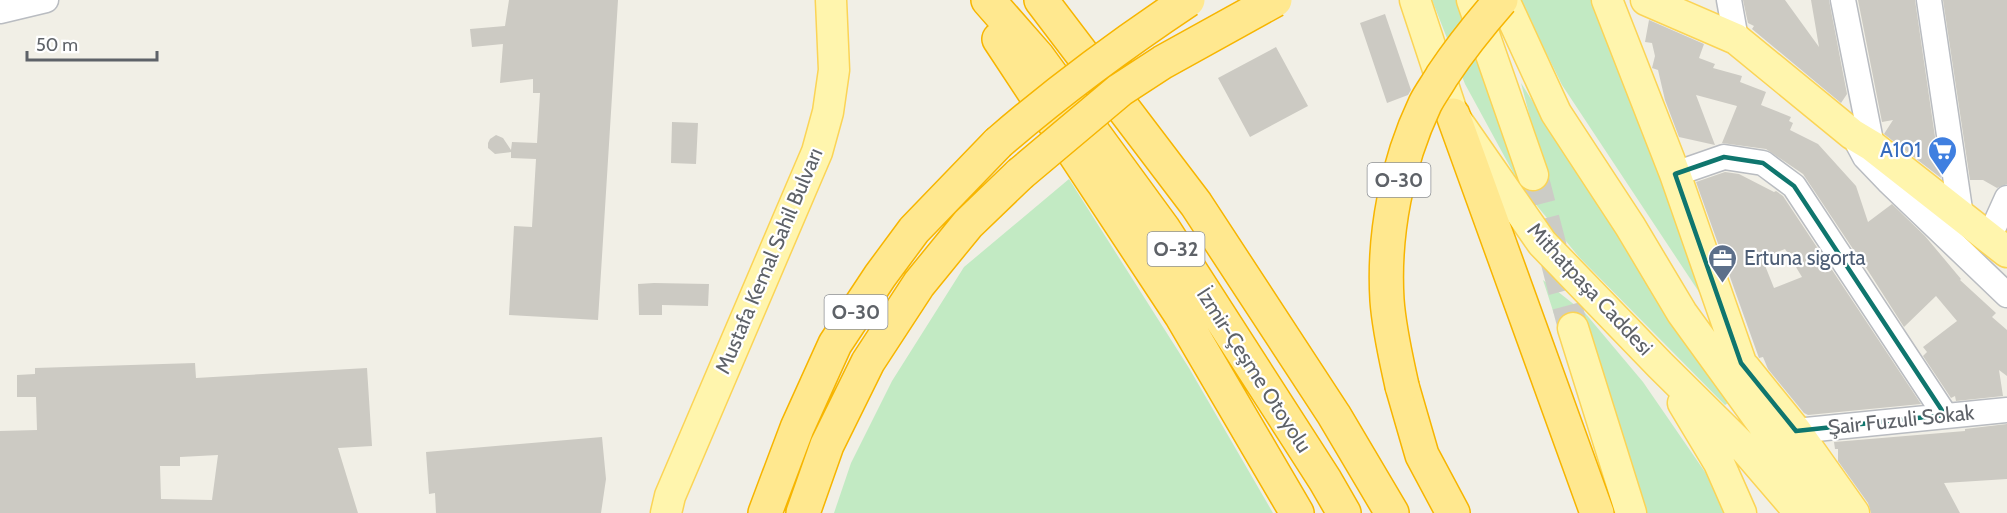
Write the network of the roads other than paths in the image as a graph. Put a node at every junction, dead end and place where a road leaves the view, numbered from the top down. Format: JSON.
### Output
{"nodes":[{"id":1,"x":46,"y":0,"type":"edge"},
{"id":2,"x":831,"y":0,"type":"edge"},
{"id":3,"x":974,"y":0,"type":"edge"},
{"id":4,"x":988,"y":0,"type":"edge"},
{"id":5,"x":1041,"y":0,"type":"edge"},
{"id":6,"x":1188,"y":0,"type":"edge"},
{"id":7,"x":1275,"y":0,"type":"edge"},
{"id":8,"x":1415,"y":0,"type":"edge"},
{"id":9,"x":1472,"y":0,"type":"edge"},
{"id":10,"x":1502,"y":0,"type":"edge"},
{"id":11,"x":1607,"y":0,"type":"edge"},
{"id":12,"x":1646,"y":0,"type":"edge"},
{"id":13,"x":1730,"y":0,"type":"edge"},
{"id":14,"x":1842,"y":0,"type":"edge"},
{"id":15,"x":1929,"y":0,"type":"edge"},
{"id":16,"x":0,"y":11,"type":"edge"},
{"id":17,"x":1736,"y":39,"type":"junction"},
{"id":18,"x":1453,"y":115,"type":"junction"},
{"id":19,"x":1862,"y":140,"type":"junction"},
{"id":20,"x":1676,"y":174,"type":"junction"},
{"id":21,"x":1533,"y":175,"type":"tunnel mouth"},
{"id":22,"x":2007,"y":198,"type":"edge"},
{"id":23,"x":1961,"y":216,"type":"junction"},
{"id":24,"x":1630,"y":226,"type":"junction"},
{"id":25,"x":1998,"y":245,"type":"edge"},
{"id":26,"x":2007,"y":295,"type":"edge"},
{"id":27,"x":1573,"y":328,"type":"tunnel mouth"},
{"id":28,"x":1741,"y":363,"type":"junction"},
{"id":29,"x":1660,"y":365,"type":"junction"},
{"id":30,"x":2007,"y":410,"type":"edge"},
{"id":31,"x":1945,"y":416,"type":"junction"},
{"id":32,"x":1796,"y":431,"type":"junction"},
{"id":33,"x":666,"y":513,"type":"edge"},
{"id":34,"x":765,"y":513,"type":"edge"},
{"id":35,"x":803,"y":513,"type":"edge"},
{"id":36,"x":1297,"y":513,"type":"edge"},
{"id":37,"x":1344,"y":513,"type":"edge"},
{"id":38,"x":1392,"y":513,"type":"edge"},
{"id":39,"x":1453,"y":513,"type":"edge"},
{"id":40,"x":1597,"y":513,"type":"edge"},
{"id":41,"x":1631,"y":513,"type":"edge"},
{"id":42,"x":1741,"y":513,"type":"edge"},
{"id":43,"x":1800,"y":513,"type":"edge"},
{"id":44,"x":1827,"y":513,"type":"edge"},
{"id":45,"x":1854,"y":513,"type":"edge"}],
"edges":[{"from":1,"to":16,"type":"street"},
{"from":2,"to":33,"type":"main road","name":"Mustafa Kemal Sahil Bulvarı"},
{"from":3,"to":36,"type":"highway"},
{"from":4,"to":37,"type":"highway","name":"İzmir-Çeşme Otoyolu","number":"O-32"},
{"from":5,"to":38,"type":"highway","name":"İzmir-Çeşme Otoyolu","number":"O-32"},
{"from":6,"to":34,"type":"highway","number":"O-30","bridge":true},
{"from":7,"to":35,"type":"highway","number":"O-30","bridge":true},
{"from":8,"to":18,"type":"main road","name":"Mithatpaşa Caddesi"},
{"from":9,"to":21,"type":"main road"},
{"from":10,"to":24,"type":"main road"},
{"from":10,"to":39,"type":"highway","number":"O-30","bridge":true},
{"from":11,"to":20,"type":"main road"},
{"from":12,"to":17,"type":"main road"},
{"from":13,"to":17,"type":"street"},
{"from":14,"to":19,"type":"street"},
{"from":15,"to":23,"type":"street"},
{"from":17,"to":19,"type":"main road"},
{"from":18,"to":29,"type":"main road","name":"Mithatpaşa Caddesi"},
{"from":18,"to":40,"type":"highway"},
{"from":19,"to":23,"type":"main road"},
{"from":19,"to":26,"type":"street"},
{"from":20,"to":28,"type":"main road"},
{"from":20,"to":31,"type":"street"},
{"from":22,"to":25,"type":"street"},
{"from":23,"to":25,"type":"main road"},
{"from":24,"to":28,"type":"main road"},
{"from":24,"to":44,"type":"main road"},
{"from":27,"to":41,"type":"main road"},
{"from":28,"to":32,"type":"main road"},
{"from":29,"to":42,"type":"main road"},
{"from":29,"to":43,"type":"main road","name":"Mithatpaşa Caddesi"},
{"from":30,"to":31,"type":"street","name":"Şair Fuzuli Sokak"},
{"from":31,"to":32,"type":"street","name":"Şair Fuzuli Sokak"},
{"from":32,"to":45,"type":"main road"}]}
